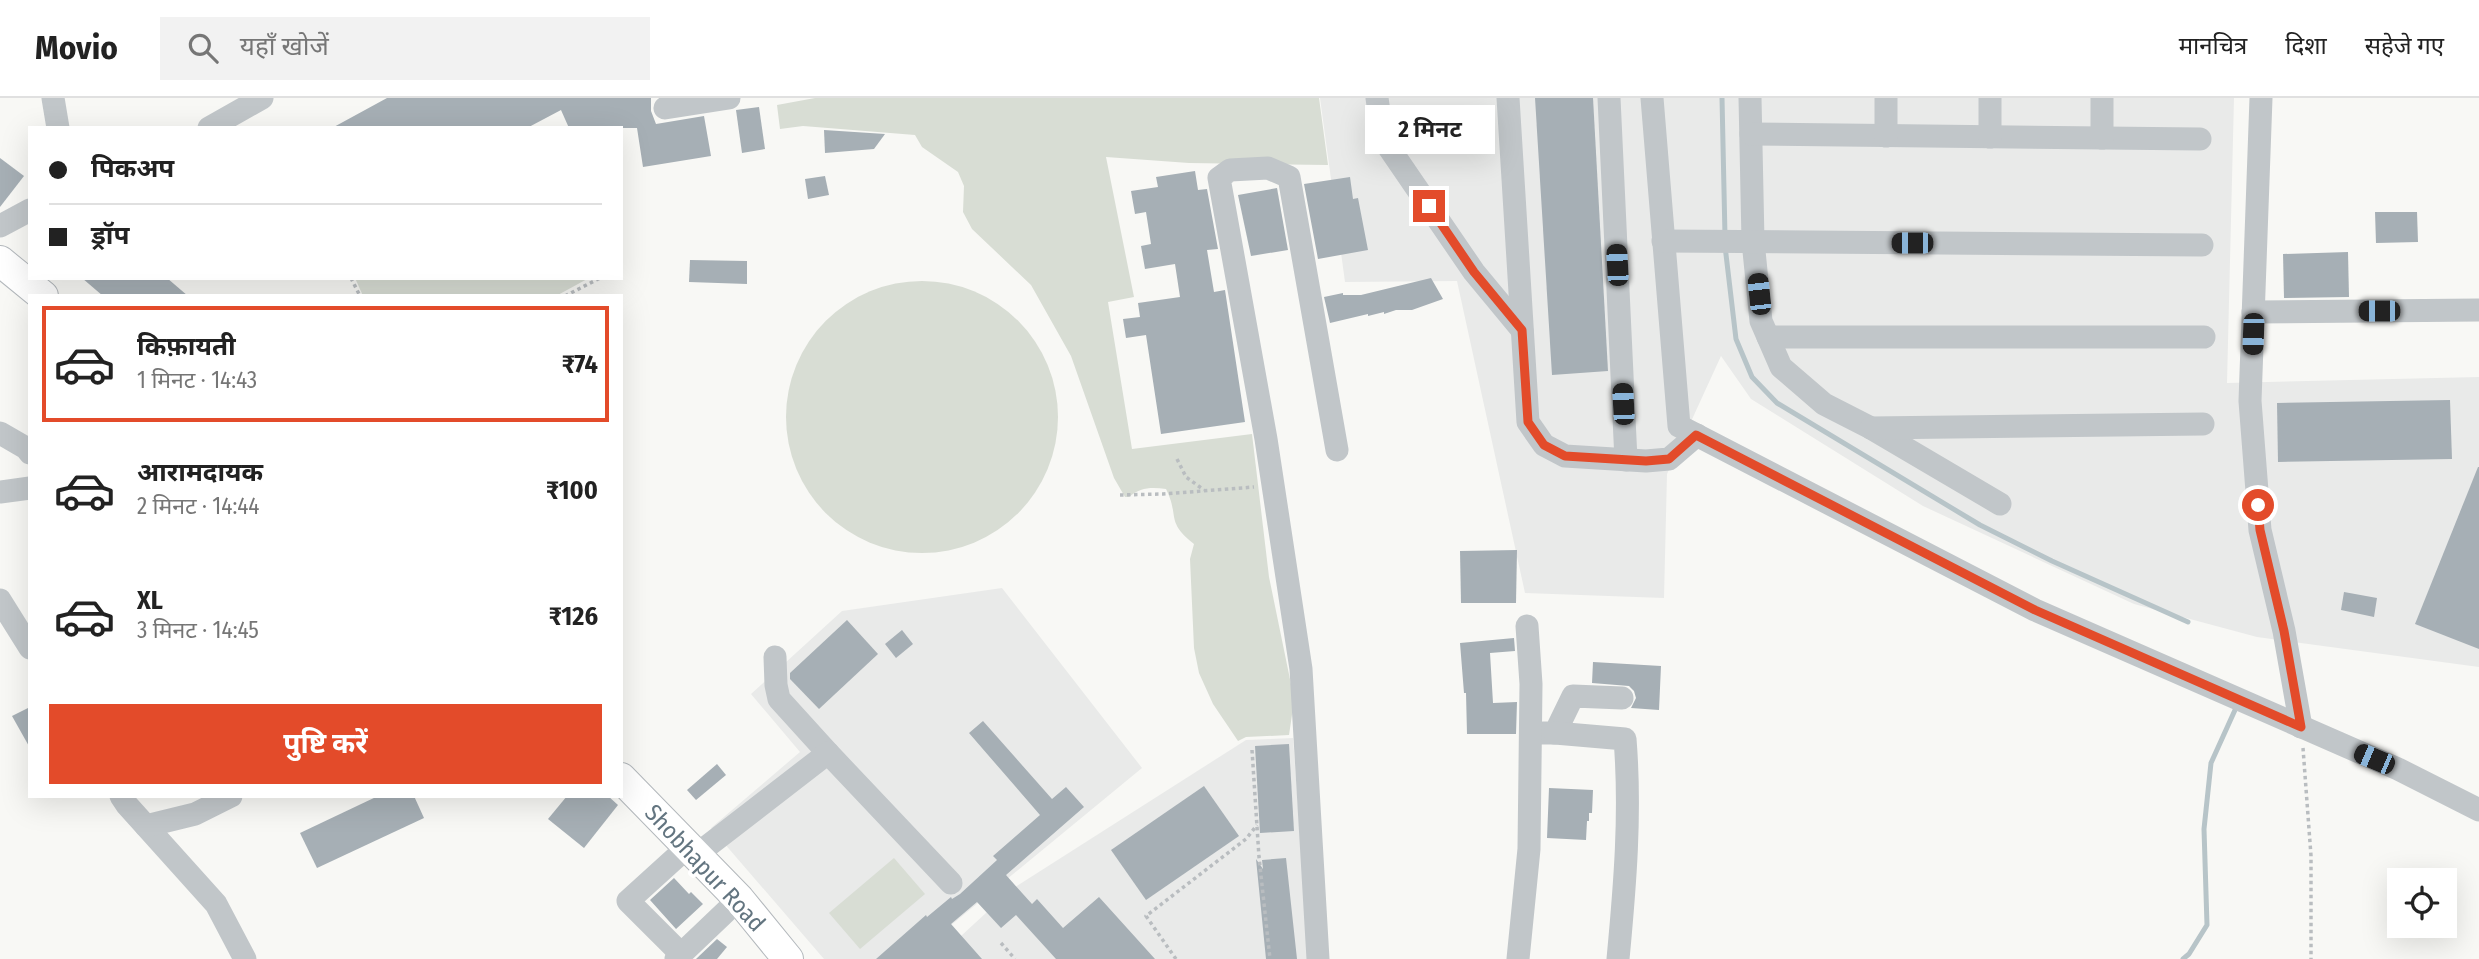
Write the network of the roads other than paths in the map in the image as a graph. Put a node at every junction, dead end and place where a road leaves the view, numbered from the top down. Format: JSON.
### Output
{"nodes":[{"id":1,"x":53,"y":98,"type":"edge"},
{"id":2,"x":262,"y":98,"type":"edge"},
{"id":3,"x":729,"y":98,"type":"edge"},
{"id":4,"x":1377,"y":98,"type":"edge"},
{"id":5,"x":1508,"y":98,"type":"edge"},
{"id":6,"x":1609,"y":98,"type":"edge"},
{"id":7,"x":1652,"y":98,"type":"edge"},
{"id":8,"x":1750,"y":98,"type":"edge"},
{"id":9,"x":1886,"y":98,"type":"edge"},
{"id":10,"x":1990,"y":98,"type":"edge"},
{"id":11,"x":2102,"y":98,"type":"edge"},
{"id":12,"x":2261,"y":98,"type":"edge"},
{"id":13,"x":665,"y":108,"type":"dead end"},
{"id":14,"x":58,"y":126,"type":"edge"},
{"id":15,"x":213,"y":126,"type":"edge"},
{"id":16,"x":1751,"y":134,"type":"junction"},
{"id":17,"x":1886,"y":136,"type":"junction"},
{"id":18,"x":1990,"y":137,"type":"junction"},
{"id":19,"x":2102,"y":138,"type":"junction"},
{"id":20,"x":2200,"y":139,"type":"dead end"},
{"id":21,"x":28,"y":211,"type":"edge"},
{"id":22,"x":0,"y":226,"type":"edge"},
{"id":23,"x":1663,"y":241,"type":"junction"},
{"id":24,"x":1734,"y":241,"type":"junction"},
{"id":25,"x":2202,"y":245,"type":"dead end"},
{"id":26,"x":0,"y":252,"type":"edge"},
{"id":27,"x":0,"y":261,"type":"edge"},
{"id":28,"x":28,"y":275,"type":"edge"},
{"id":29,"x":35,"y":280,"type":"edge"},
{"id":30,"x":41,"y":294,"type":"edge"},
{"id":31,"x":52,"y":294,"type":"edge"},
{"id":32,"x":2479,"y":310,"type":"edge"},
{"id":33,"x":2253,"y":312,"type":"junction"},
{"id":34,"x":1522,"y":330,"type":"junction"},
{"id":35,"x":1768,"y":337,"type":"junction"},
{"id":36,"x":2204,"y":337,"type":"dead end"},
{"id":37,"x":2203,"y":424,"type":"dead end"},
{"id":38,"x":1871,"y":428,"type":"junction"},
{"id":39,"x":0,"y":433,"type":"edge"},
{"id":40,"x":1696,"y":435,"type":"junction"},
{"id":41,"x":28,"y":450,"type":"edge"},
{"id":42,"x":1337,"y":450,"type":"dead end"},
{"id":43,"x":1626,"y":460,"type":"junction"},
{"id":44,"x":28,"y":488,"type":"edge"},
{"id":45,"x":0,"y":492,"type":"edge"},
{"id":46,"x":2000,"y":505,"type":"dead end"},
{"id":47,"x":0,"y":600,"type":"edge"},
{"id":48,"x":1527,"y":626,"type":"dead end"},
{"id":49,"x":28,"y":645,"type":"edge"},
{"id":50,"x":775,"y":657,"type":"dead end"},
{"id":51,"x":1622,"y":698,"type":"dead end"},
{"id":52,"x":2301,"y":727,"type":"junction"},
{"id":53,"x":1531,"y":733,"type":"junction"},
{"id":54,"x":1555,"y":733,"type":"junction"},
{"id":55,"x":828,"y":753,"type":"junction"},
{"id":56,"x":623,"y":780,"type":"edge"},
{"id":57,"x":623,"y":791,"type":"edge"},
{"id":58,"x":123,"y":798,"type":"edge"},
{"id":59,"x":227,"y":798,"type":"edge"},
{"id":60,"x":2479,"y":810,"type":"edge"},
{"id":61,"x":146,"y":826,"type":"junction"},
{"id":62,"x":689,"y":854,"type":"junction"},
{"id":63,"x":950,"y":883,"type":"dead end"},
{"id":64,"x":735,"y":902,"type":"junction"},
{"id":65,"x":678,"y":957,"type":"edge"},
{"id":66,"x":245,"y":959,"type":"edge"},
{"id":67,"x":777,"y":959,"type":"edge"},
{"id":68,"x":788,"y":959,"type":"edge"},
{"id":69,"x":1318,"y":959,"type":"edge"},
{"id":70,"x":1518,"y":959,"type":"edge"},
{"id":71,"x":1618,"y":959,"type":"edge"}],
"edges":[{"from":1,"to":14,"type":"street"},
{"from":2,"to":15,"type":"street"},
{"from":3,"to":13,"type":"street"},
{"from":4,"to":34,"type":"street"},
{"from":5,"to":34,"type":"street"},
{"from":6,"to":43,"type":"street"},
{"from":7,"to":23,"type":"street"},
{"from":8,"to":16,"type":"street"},
{"from":9,"to":17,"type":"street"},
{"from":10,"to":18,"type":"street"},
{"from":11,"to":19,"type":"street"},
{"from":12,"to":33,"type":"street"},
{"from":16,"to":17,"type":"street"},
{"from":16,"to":24,"type":"street"},
{"from":17,"to":18,"type":"street"},
{"from":18,"to":19,"type":"street"},
{"from":19,"to":20,"type":"street"},
{"from":21,"to":22,"type":"street"},
{"from":23,"to":24,"type":"street"},
{"from":23,"to":40,"type":"street"},
{"from":24,"to":25,"type":"street"},
{"from":24,"to":35,"type":"street"},
{"from":26,"to":28,"type":"main road"},
{"from":27,"to":30,"type":"main road"},
{"from":29,"to":31,"type":"main road"},
{"from":32,"to":33,"type":"street"},
{"from":33,"to":52,"type":"street"},
{"from":34,"to":43,"type":"street"},
{"from":35,"to":36,"type":"street"},
{"from":35,"to":38,"type":"street"},
{"from":37,"to":38,"type":"street"},
{"from":38,"to":46,"type":"street"},
{"from":39,"to":41,"type":"street"},
{"from":40,"to":43,"type":"street"},
{"from":40,"to":52,"type":"street"},
{"from":42,"to":69,"type":"street"},
{"from":44,"to":45,"type":"street"},
{"from":47,"to":49,"type":"street"},
{"from":48,"to":53,"type":"street"},
{"from":50,"to":55,"type":"street"},
{"from":51,"to":54,"type":"street"},
{"from":52,"to":60,"type":"street"},
{"from":53,"to":54,"type":"street"},
{"from":53,"to":70,"type":"street"},
{"from":54,"to":71,"type":"street"},
{"from":55,"to":62,"type":"street"},
{"from":55,"to":63,"type":"street"},
{"from":56,"to":62,"type":"main road","name":"Shobhapur Road"},
{"from":57,"to":62,"type":"main road","name":"Shobhapur Road"},
{"from":58,"to":61,"type":"street"},
{"from":59,"to":61,"type":"street"},
{"from":61,"to":66,"type":"street"},
{"from":62,"to":64,"type":"main road","name":"Shobhapur Road"},
{"from":62,"to":65,"type":"street"},
{"from":64,"to":65,"type":"street"},
{"from":64,"to":67,"type":"main road","name":"Shobhapur Road"},
{"from":64,"to":68,"type":"main road","name":"Shobhapur Road"}]}
